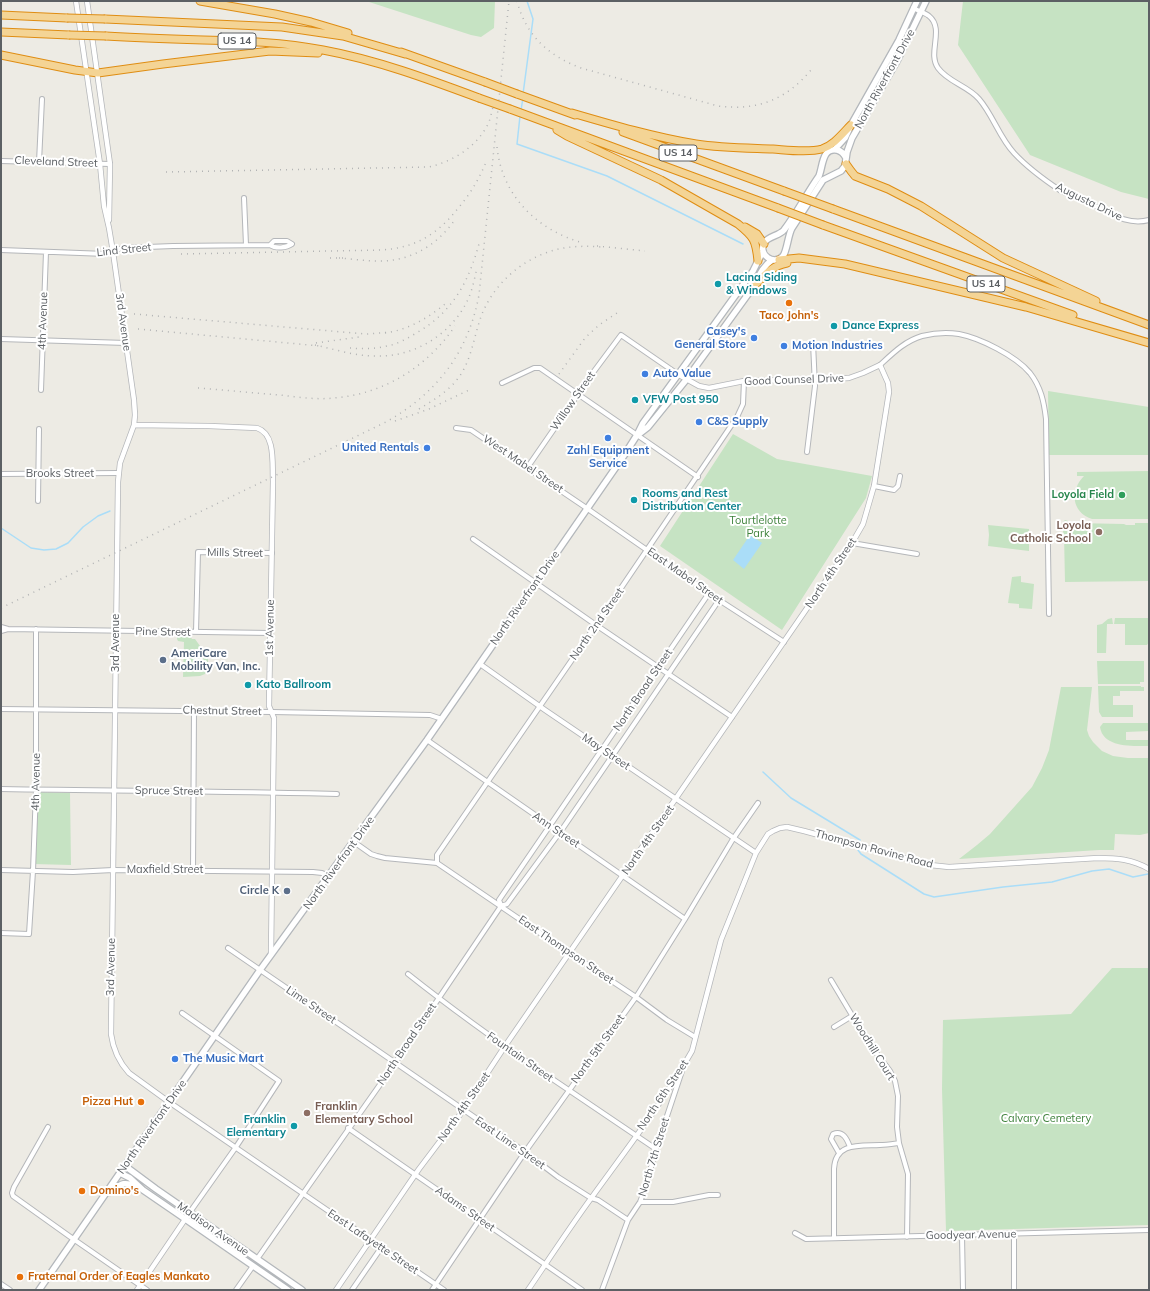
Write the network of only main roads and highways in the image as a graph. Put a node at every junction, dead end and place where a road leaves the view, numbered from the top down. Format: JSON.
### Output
{"nodes":[{"id":1,"x":200,"y":1,"type":"edge"},
{"id":2,"x":917,"y":1,"type":"edge"},
{"id":3,"x":926,"y":1,"type":"edge"},
{"id":4,"x":1,"y":14,"type":"edge"},
{"id":5,"x":1,"y":32,"type":"edge"},
{"id":6,"x":405,"y":54,"type":"junction"},
{"id":7,"x":1,"y":55,"type":"edge"},
{"id":8,"x":367,"y":59,"type":"junction"},
{"id":9,"x":572,"y":114,"type":"junction"},
{"id":10,"x":541,"y":121,"type":"junction"},
{"id":11,"x":851,"y":125,"type":"joint"},
{"id":12,"x":830,"y":149,"type":"junction"},
{"id":13,"x":846,"y":161,"type":"junction"},
{"id":14,"x":738,"y":224,"type":"junction"},
{"id":15,"x":787,"y":232,"type":"junction"},
{"id":16,"x":763,"y":248,"type":"junction"},
{"id":17,"x":776,"y":260,"type":"junction"},
{"id":18,"x":816,"y":260,"type":"junction"},
{"id":19,"x":758,"y":261,"type":"junction"},
{"id":20,"x":754,"y":286,"type":"junction"},
{"id":21,"x":1136,"y":320,"type":"junction"},
{"id":22,"x":1149,"y":325,"type":"edge"},
{"id":23,"x":1149,"y":343,"type":"edge"},
{"id":24,"x":637,"y":435,"type":"junction"},
{"id":25,"x":125,"y":1166,"type":"junction"},
{"id":26,"x":120,"y":1173,"type":"junction"},
{"id":27,"x":143,"y":1190,"type":"junction"},
{"id":28,"x":105,"y":1195,"type":"junction"},
{"id":29,"x":39,"y":1290,"type":"edge"},
{"id":30,"x":288,"y":1290,"type":"edge"},
{"id":31,"x":302,"y":1290,"type":"edge"}],
"edges":[{"from":1,"to":6,"type":"highway"},
{"from":2,"to":11,"type":"main road","name":"North Riverfront Drive"},
{"from":3,"to":13,"type":"main road","name":"North Riverfront Drive"},
{"from":4,"to":6,"type":"highway","number":"US 14","bridge":true},
{"from":5,"to":8,"type":"highway","number":"US 14","bridge":true},
{"from":6,"to":9,"type":"highway","number":"US 14","bridge":true},
{"from":7,"to":8,"type":"highway"},
{"from":8,"to":10,"type":"highway","number":"US 14","bridge":true},
{"from":9,"to":12,"type":"highway"},
{"from":9,"to":21,"type":"highway","number":"US 14","bridge":true},
{"from":10,"to":14,"type":"highway"},
{"from":10,"to":23,"type":"highway","number":"US 14","bridge":true},
{"from":11,"to":12,"type":"highway"},
{"from":12,"to":13,"type":"main road"},
{"from":12,"to":15,"type":"main road"},
{"from":13,"to":15,"type":"main road"},
{"from":13,"to":21,"type":"highway"},
{"from":14,"to":16,"type":"highway"},
{"from":14,"to":19,"type":"highway"},
{"from":15,"to":16,"type":"main road"},
{"from":15,"to":17,"type":"main road","name":"North Riverfront Drive"},
{"from":16,"to":17,"type":"main road"},
{"from":16,"to":19,"type":"main road","name":"North Riverfront Drive"},
{"from":17,"to":18,"type":"highway"},
{"from":17,"to":20,"type":"main road","name":"North Riverfront Drive"},
{"from":18,"to":20,"type":"highway"},
{"from":18,"to":23,"type":"highway"},
{"from":19,"to":24,"type":"main road","name":"North Riverfront Drive"},
{"from":20,"to":24,"type":"main road","name":"North Riverfront Drive"},
{"from":21,"to":22,"type":"highway","number":"US 14"},
{"from":24,"to":25,"type":"main road","name":"North Riverfront Drive"},
{"from":25,"to":26,"type":"main road","name":"North Riverfront Drive"},
{"from":25,"to":31,"type":"main road","name":"Madison Avenue"},
{"from":26,"to":27,"type":"main road","name":"Madison Avenue"},
{"from":26,"to":28,"type":"main road","name":"North Riverfront Drive"},
{"from":27,"to":28,"type":"main road"},
{"from":27,"to":30,"type":"main road","name":"Madison Avenue"},
{"from":28,"to":29,"type":"main road","name":"North Riverfront Drive"}]}
